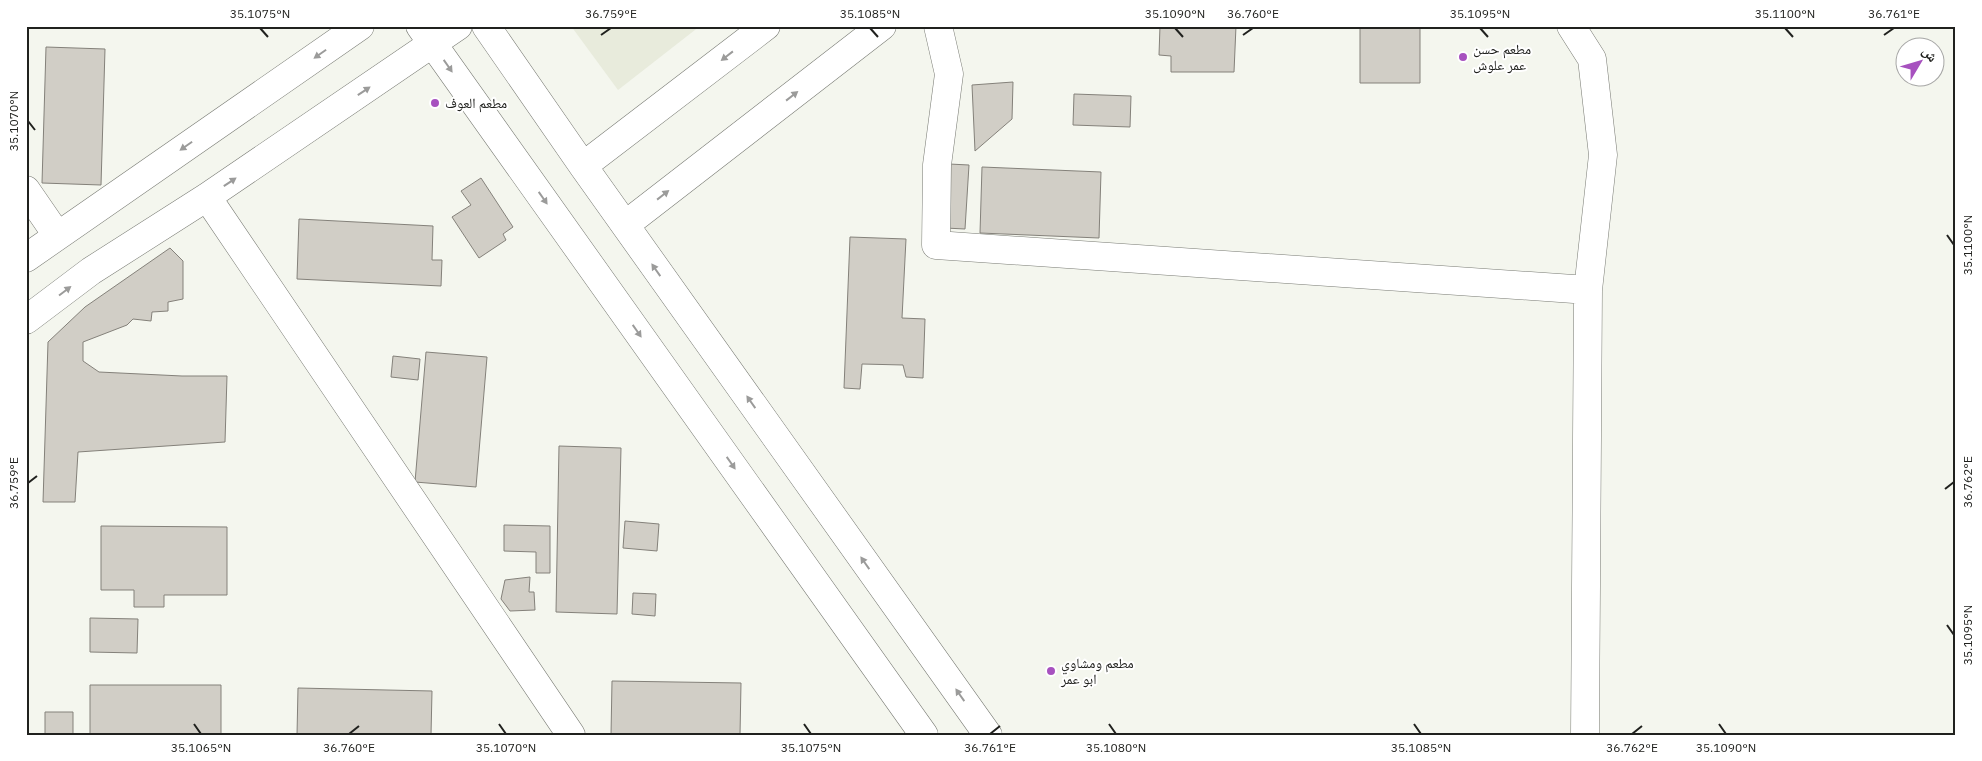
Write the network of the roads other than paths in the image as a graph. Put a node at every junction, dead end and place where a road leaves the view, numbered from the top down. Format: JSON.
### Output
{"nodes":[{"id":1,"x":360,"y":26,"type":"edge"},
{"id":2,"x":458,"y":26,"type":"edge"},
{"id":3,"x":486,"y":26,"type":"edge"},
{"id":4,"x":766,"y":26,"type":"edge"},
{"id":5,"x":882,"y":26,"type":"edge"},
{"id":6,"x":938,"y":26,"type":"edge"},
{"id":7,"x":1571,"y":26,"type":"edge"},
{"id":8,"x":426,"y":35,"type":"edge"},
{"id":9,"x":583,"y":166,"type":"junction"},
{"id":10,"x":26,"y":190,"type":"edge"},
{"id":11,"x":207,"y":197,"type":"junction"},
{"id":12,"x":625,"y":225,"type":"junction"},
{"id":13,"x":57,"y":235,"type":"junction"},
{"id":14,"x":26,"y":258,"type":"edge"},
{"id":15,"x":1588,"y":290,"type":"junction"},
{"id":16,"x":26,"y":320,"type":"edge"},
{"id":17,"x":571,"y":735,"type":"edge"},
{"id":18,"x":924,"y":735,"type":"edge"},
{"id":19,"x":988,"y":735,"type":"edge"},
{"id":20,"x":1585,"y":735,"type":"edge"}],
"edges":[{"from":1,"to":13,"type":"street","one_way":true},
{"from":2,"to":8,"type":"street"},
{"from":3,"to":9,"type":"street"},
{"from":4,"to":9,"type":"street","one_way":true},
{"from":12,"to":5,"type":"street","one_way":true},
{"from":6,"to":15,"type":"street"},
{"from":7,"to":15,"type":"street"},
{"from":11,"to":8,"type":"street","one_way":true},
{"from":8,"to":18,"type":"street","one_way":true},
{"from":9,"to":12,"type":"street"},
{"from":10,"to":13,"type":"street"},
{"from":16,"to":11,"type":"street","one_way":true},
{"from":11,"to":17,"type":"street"},
{"from":19,"to":12,"type":"street","one_way":true},
{"from":13,"to":14,"type":"street"},
{"from":15,"to":20,"type":"street"}]}
